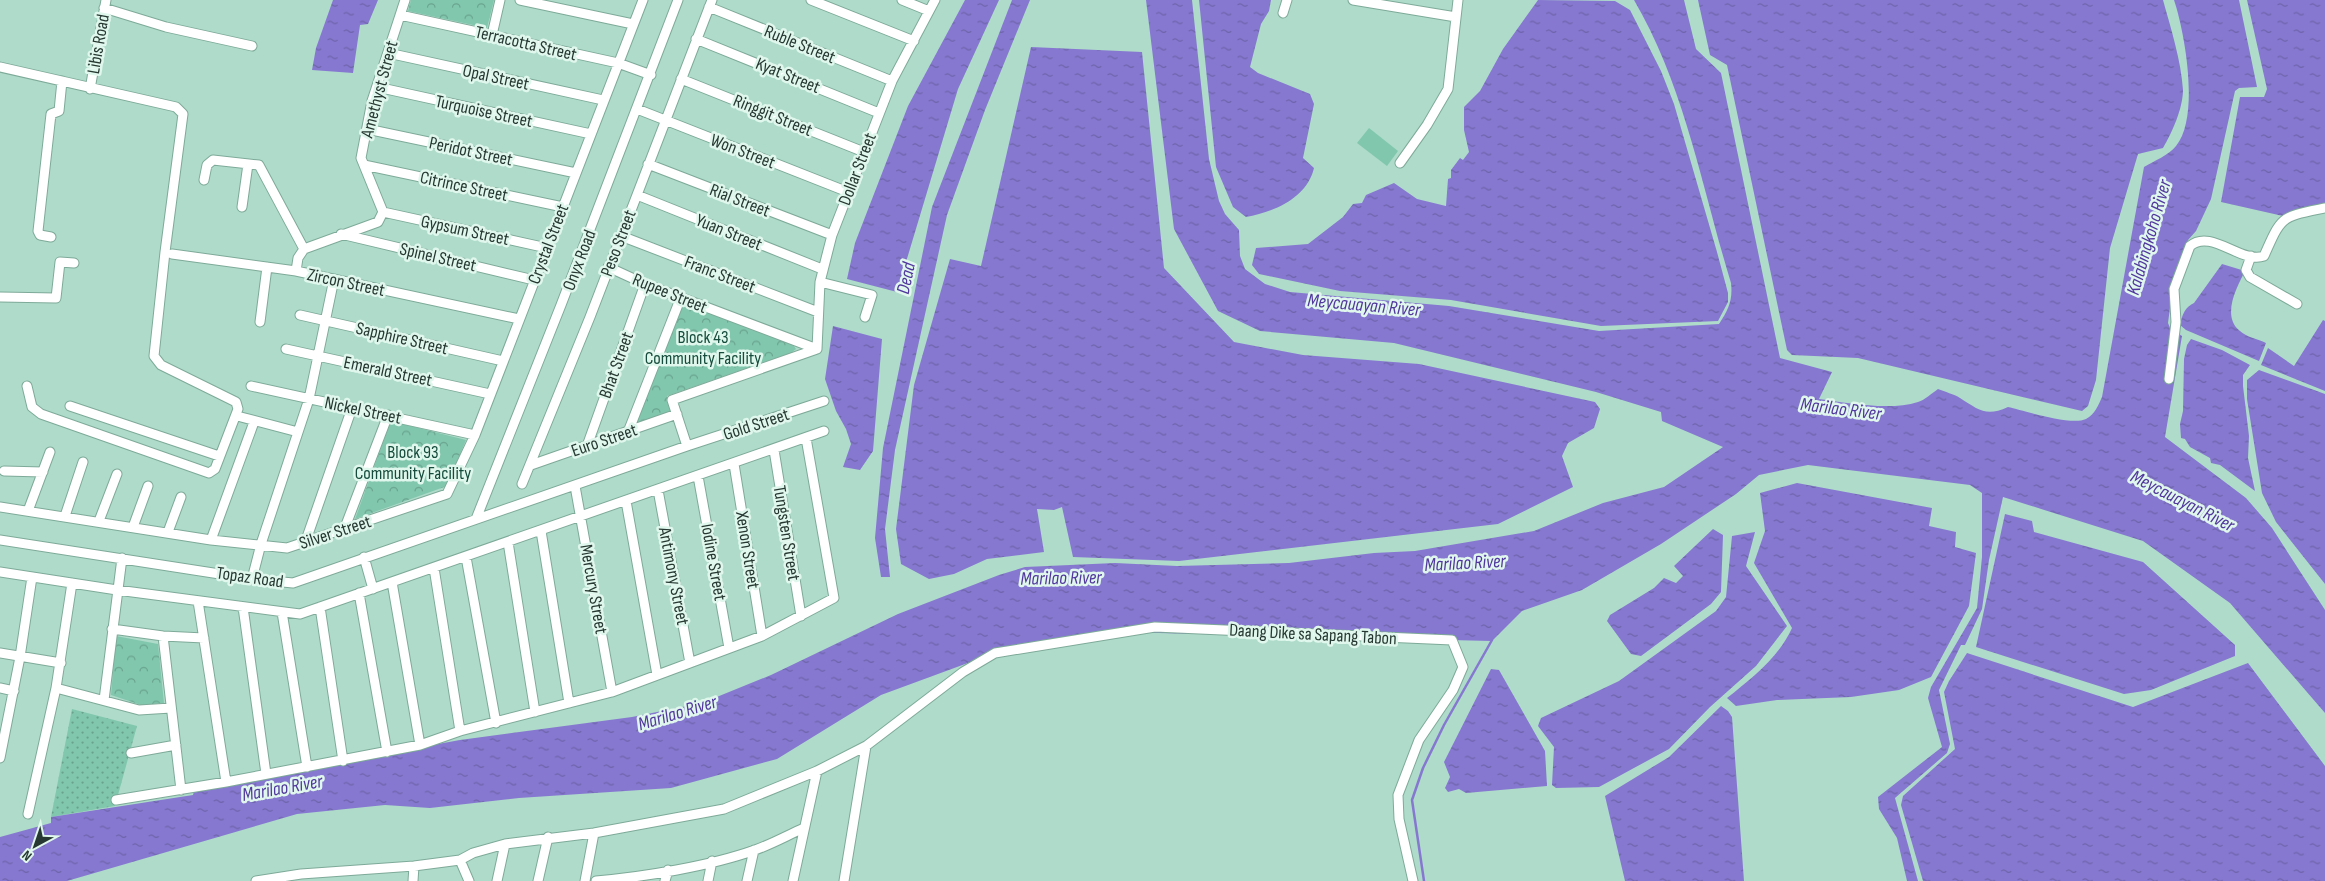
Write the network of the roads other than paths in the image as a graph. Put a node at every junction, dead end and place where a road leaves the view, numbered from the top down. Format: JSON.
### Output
{"nodes":[{"id":1,"x":405,"y":0,"type":"edge"},
{"id":2,"x":500,"y":0,"type":"edge"},
{"id":3,"x":520,"y":0,"type":"edge"},
{"id":4,"x":643,"y":0,"type":"edge"},
{"id":5,"x":678,"y":0,"type":"edge"},
{"id":6,"x":811,"y":0,"type":"edge"},
{"id":7,"x":902,"y":0,"type":"edge"},
{"id":8,"x":935,"y":0,"type":"edge"},
{"id":9,"x":1287,"y":0,"type":"edge"},
{"id":10,"x":1353,"y":0,"type":"edge"},
{"id":11,"x":1458,"y":0,"type":"edge"},
{"id":12,"x":710,"y":3,"type":"edge"},
{"id":13,"x":105,"y":4,"type":"edge"},
{"id":14,"x":929,"y":11,"type":"junction"},
{"id":15,"x":1283,"y":12,"type":"dead end"},
{"id":16,"x":400,"y":14,"type":"junction"},
{"id":17,"x":1456,"y":17,"type":"junction"},
{"id":18,"x":633,"y":24,"type":"junction"},
{"id":19,"x":492,"y":35,"type":"junction"},
{"id":20,"x":696,"y":39,"type":"junction"},
{"id":21,"x":914,"y":41,"type":"junction"},
{"id":22,"x":252,"y":46,"type":"dead end"},
{"id":23,"x":388,"y":53,"type":"junction"},
{"id":24,"x":618,"y":64,"type":"junction"},
{"id":25,"x":0,"y":67,"type":"edge"},
{"id":26,"x":651,"y":75,"type":"junction"},
{"id":27,"x":681,"y":79,"type":"junction"},
{"id":28,"x":892,"y":81,"type":"junction"},
{"id":29,"x":62,"y":82,"type":"junction"},
{"id":30,"x":377,"y":88,"type":"junction"},
{"id":31,"x":90,"y":89,"type":"junction"},
{"id":32,"x":604,"y":100,"type":"junction"},
{"id":33,"x":637,"y":109,"type":"junction"},
{"id":34,"x":879,"y":113,"type":"junction"},
{"id":35,"x":665,"y":121,"type":"junction"},
{"id":36,"x":367,"y":129,"type":"junction"},
{"id":37,"x":591,"y":134,"type":"junction"},
{"id":38,"x":864,"y":152,"type":"junction"},
{"id":39,"x":1400,"y":163,"type":"dead end"},
{"id":40,"x":248,"y":164,"type":"junction"},
{"id":41,"x":648,"y":164,"type":"junction"},
{"id":42,"x":364,"y":166,"type":"junction"},
{"id":43,"x":576,"y":173,"type":"junction"},
{"id":44,"x":204,"y":180,"type":"dead end"},
{"id":45,"x":848,"y":192,"type":"junction"},
{"id":46,"x":637,"y":195,"type":"junction"},
{"id":47,"x":563,"y":207,"type":"junction"},
{"id":48,"x":242,"y":208,"type":"dead end"},
{"id":49,"x":2325,"y":208,"type":"edge"},
{"id":50,"x":383,"y":212,"type":"junction"},
{"id":51,"x":341,"y":234,"type":"junction"},
{"id":52,"x":832,"y":235,"type":"junction"},
{"id":53,"x":621,"y":236,"type":"junction"},
{"id":54,"x":52,"y":237,"type":"dead end"},
{"id":55,"x":548,"y":248,"type":"junction"},
{"id":56,"x":304,"y":249,"type":"junction"},
{"id":57,"x":172,"y":254,"type":"dead end"},
{"id":58,"x":2251,"y":256,"type":"junction"},
{"id":59,"x":74,"y":263,"type":"dead end"},
{"id":60,"x":267,"y":267,"type":"junction"},
{"id":61,"x":608,"y":267,"type":"junction"},
{"id":62,"x":822,"y":269,"type":"junction"},
{"id":63,"x":296,"y":270,"type":"junction"},
{"id":64,"x":334,"y":279,"type":"junction"},
{"id":65,"x":534,"y":280,"type":"junction"},
{"id":66,"x":820,"y":282,"type":"junction"},
{"id":67,"x":645,"y":284,"type":"junction"},
{"id":68,"x":0,"y":297,"type":"edge"},
{"id":69,"x":681,"y":297,"type":"junction"},
{"id":70,"x":2297,"y":304,"type":"dead end"},
{"id":71,"x":818,"y":312,"type":"junction"},
{"id":72,"x":300,"y":315,"type":"dead end"},
{"id":73,"x":865,"y":317,"type":"dead end"},
{"id":74,"x":519,"y":319,"type":"junction"},
{"id":75,"x":325,"y":321,"type":"junction"},
{"id":76,"x":260,"y":322,"type":"dead end"},
{"id":77,"x":286,"y":349,"type":"dead end"},
{"id":78,"x":817,"y":349,"type":"junction"},
{"id":79,"x":318,"y":356,"type":"junction"},
{"id":80,"x":503,"y":361,"type":"junction"},
{"id":81,"x":2170,"y":379,"type":"dead end"},
{"id":82,"x":27,"y":386,"type":"dead end"},
{"id":83,"x":251,"y":386,"type":"dead end"},
{"id":84,"x":490,"y":394,"type":"junction"},
{"id":85,"x":310,"y":399,"type":"junction"},
{"id":86,"x":824,"y":401,"type":"dead end"},
{"id":87,"x":70,"y":406,"type":"dead end"},
{"id":88,"x":352,"y":408,"type":"junction"},
{"id":89,"x":677,"y":414,"type":"junction"},
{"id":90,"x":388,"y":415,"type":"junction"},
{"id":91,"x":241,"y":418,"type":"dead end"},
{"id":92,"x":254,"y":422,"type":"junction"},
{"id":93,"x":824,"y":431,"type":"dead end"},
{"id":94,"x":298,"y":432,"type":"junction"},
{"id":95,"x":628,"y":432,"type":"junction"},
{"id":96,"x":474,"y":435,"type":"junction"},
{"id":97,"x":806,"y":438,"type":"junction"},
{"id":98,"x":588,"y":446,"type":"junction"},
{"id":99,"x":687,"y":446,"type":"junction"},
{"id":100,"x":774,"y":450,"type":"junction"},
{"id":101,"x":50,"y":452,"type":"dead end"},
{"id":102,"x":219,"y":456,"type":"junction"},
{"id":103,"x":83,"y":462,"type":"dead end"},
{"id":104,"x":734,"y":464,"type":"junction"},
{"id":105,"x":531,"y":465,"type":"junction"},
{"id":106,"x":4,"y":471,"type":"dead end"},
{"id":107,"x":43,"y":472,"type":"junction"},
{"id":108,"x":116,"y":474,"type":"dead end"},
{"id":109,"x":698,"y":476,"type":"junction"},
{"id":110,"x":522,"y":484,"type":"dead end"},
{"id":111,"x":148,"y":486,"type":"dead end"},
{"id":112,"x":575,"y":486,"type":"junction"},
{"id":113,"x":452,"y":488,"type":"joint"},
{"id":114,"x":658,"y":490,"type":"junction"},
{"id":115,"x":181,"y":497,"type":"dead end"},
{"id":116,"x":626,"y":501,"type":"junction"},
{"id":117,"x":0,"y":507,"type":"edge"},
{"id":118,"x":28,"y":511,"type":"junction"},
{"id":119,"x":65,"y":516,"type":"junction"},
{"id":120,"x":582,"y":516,"type":"junction"},
{"id":121,"x":476,"y":519,"type":"junction"},
{"id":122,"x":99,"y":521,"type":"junction"},
{"id":123,"x":133,"y":527,"type":"junction"},
{"id":124,"x":344,"y":530,"type":"junction"},
{"id":125,"x":541,"y":530,"type":"junction"},
{"id":126,"x":168,"y":532,"type":"junction"},
{"id":127,"x":0,"y":540,"type":"edge"},
{"id":128,"x":211,"y":540,"type":"junction"},
{"id":129,"x":508,"y":542,"type":"junction"},
{"id":130,"x":305,"y":543,"type":"junction"},
{"id":131,"x":261,"y":544,"type":"junction"},
{"id":132,"x":364,"y":557,"type":"junction"},
{"id":133,"x":466,"y":557,"type":"junction"},
{"id":134,"x":122,"y":558,"type":"junction"},
{"id":135,"x":434,"y":568,"type":"junction"},
{"id":136,"x":0,"y":572,"type":"edge"},
{"id":137,"x":32,"y":577,"type":"junction"},
{"id":138,"x":252,"y":579,"type":"junction"},
{"id":139,"x":392,"y":582,"type":"junction"},
{"id":140,"x":72,"y":583,"type":"junction"},
{"id":141,"x":373,"y":589,"type":"junction"},
{"id":142,"x":117,"y":590,"type":"junction"},
{"id":143,"x":359,"y":593,"type":"junction"},
{"id":144,"x":198,"y":601,"type":"junction"},
{"id":145,"x":243,"y":607,"type":"junction"},
{"id":146,"x":320,"y":607,"type":"junction"},
{"id":147,"x":282,"y":612,"type":"junction"},
{"id":148,"x":801,"y":616,"type":"junction"},
{"id":149,"x":112,"y":629,"type":"junction"},
{"id":150,"x":163,"y":636,"type":"junction"},
{"id":151,"x":762,"y":636,"type":"junction"},
{"id":152,"x":204,"y":638,"type":"junction"},
{"id":153,"x":729,"y":648,"type":"junction"},
{"id":154,"x":0,"y":653,"type":"edge"},
{"id":155,"x":20,"y":657,"type":"junction"},
{"id":156,"x":61,"y":663,"type":"junction"},
{"id":157,"x":690,"y":663,"type":"junction"},
{"id":158,"x":657,"y":675,"type":"junction"},
{"id":159,"x":0,"y":688,"type":"edge"},
{"id":160,"x":56,"y":688,"type":"junction"},
{"id":161,"x":14,"y":691,"type":"junction"},
{"id":162,"x":612,"y":692,"type":"junction"},
{"id":163,"x":104,"y":700,"type":"junction"},
{"id":164,"x":569,"y":703,"type":"junction"},
{"id":165,"x":171,"y":708,"type":"junction"},
{"id":166,"x":535,"y":712,"type":"junction"},
{"id":167,"x":496,"y":723,"type":"junction"},
{"id":168,"x":3,"y":727,"type":"edge"},
{"id":169,"x":460,"y":731,"type":"junction"},
{"id":170,"x":176,"y":745,"type":"junction"},
{"id":171,"x":420,"y":745,"type":"junction"},
{"id":172,"x":866,"y":746,"type":"junction"},
{"id":173,"x":386,"y":752,"type":"junction"},
{"id":174,"x":131,"y":753,"type":"dead end"},
{"id":175,"x":0,"y":758,"type":"edge"},
{"id":176,"x":343,"y":761,"type":"junction"},
{"id":177,"x":307,"y":767,"type":"junction"},
{"id":178,"x":817,"y":771,"type":"junction"},
{"id":179,"x":266,"y":774,"type":"junction"},
{"id":180,"x":226,"y":782,"type":"junction"},
{"id":181,"x":181,"y":790,"type":"junction"},
{"id":182,"x":116,"y":800,"type":"dead end"},
{"id":183,"x":28,"y":814,"type":"dead end"},
{"id":184,"x":804,"y":828,"type":"junction"},
{"id":185,"x":594,"y":833,"type":"junction"},
{"id":186,"x":548,"y":837,"type":"junction"},
{"id":187,"x":505,"y":844,"type":"junction"},
{"id":188,"x":754,"y":850,"type":"junction"},
{"id":189,"x":460,"y":860,"type":"junction"},
{"id":190,"x":712,"y":861,"type":"junction"},
{"id":191,"x":414,"y":866,"type":"junction"},
{"id":192,"x":668,"y":870,"type":"junction"},
{"id":193,"x":625,"y":880,"type":"edge"},
{"id":194,"x":256,"y":881,"type":"edge"},
{"id":195,"x":413,"y":881,"type":"edge"},
{"id":196,"x":469,"y":881,"type":"edge"},
{"id":197,"x":497,"y":881,"type":"edge"},
{"id":198,"x":538,"y":881,"type":"edge"},
{"id":199,"x":585,"y":881,"type":"edge"},
{"id":200,"x":596,"y":881,"type":"edge"},
{"id":201,"x":666,"y":881,"type":"edge"},
{"id":202,"x":708,"y":881,"type":"edge"},
{"id":203,"x":747,"y":881,"type":"edge"},
{"id":204,"x":793,"y":881,"type":"edge"},
{"id":205,"x":844,"y":881,"type":"edge"},
{"id":206,"x":1413,"y":881,"type":"edge"}],
"edges":[{"from":1,"to":16,"type":"street","name":"Amethyst Street"},
{"from":2,"to":19,"type":"street"},
{"from":3,"to":18,"type":"street"},
{"from":4,"to":18,"type":"street","name":"Crystal Street"},
{"from":5,"to":26,"type":"street","name":"Onyx Road"},
{"from":6,"to":21,"type":"street"},
{"from":7,"to":14,"type":"street"},
{"from":8,"to":14,"type":"street","name":"Dollar Street"},
{"from":9,"to":15,"type":"street"},
{"from":10,"to":17,"type":"street"},
{"from":11,"to":17,"type":"street"},
{"from":12,"to":20,"type":"street","name":"Peso Street"},
{"from":12,"to":28,"type":"street","name":"Ruble Street"},
{"from":13,"to":22,"type":"street"},
{"from":13,"to":31,"type":"street","name":"Libis Road"},
{"from":14,"to":21,"type":"street","name":"Dollar Street"},
{"from":16,"to":19,"type":"street","name":"Terracotta Street"},
{"from":16,"to":23,"type":"street","name":"Amethyst Street"},
{"from":17,"to":39,"type":"street"},
{"from":18,"to":24,"type":"street","name":"Crystal Street"},
{"from":19,"to":24,"type":"street","name":"Terracotta Street"},
{"from":20,"to":27,"type":"street","name":"Peso Street"},
{"from":20,"to":34,"type":"street","name":"Kyat Street"},
{"from":21,"to":28,"type":"street","name":"Dollar Street"},
{"from":23,"to":30,"type":"street","name":"Amethyst Street"},
{"from":23,"to":32,"type":"street","name":"Opal Street"},
{"from":24,"to":26,"type":"street","name":"Terracotta Street"},
{"from":24,"to":32,"type":"street","name":"Crystal Street"},
{"from":25,"to":29,"type":"street"},
{"from":26,"to":33,"type":"street","name":"Onyx Road"},
{"from":27,"to":35,"type":"street","name":"Peso Street"},
{"from":27,"to":38,"type":"street","name":"Ringgit Street"},
{"from":28,"to":34,"type":"street","name":"Dollar Street"},
{"from":29,"to":31,"type":"street"},
{"from":29,"to":54,"type":"street"},
{"from":30,"to":36,"type":"street","name":"Amethyst Street"},
{"from":30,"to":37,"type":"street","name":"Turquoise Street"},
{"from":31,"to":102,"type":"street"},
{"from":32,"to":37,"type":"street","name":"Crystal Street"},
{"from":33,"to":35,"type":"street","name":"Won Street"},
{"from":33,"to":121,"type":"street","name":"Onyx Road"},
{"from":34,"to":38,"type":"street","name":"Dollar Street"},
{"from":35,"to":41,"type":"street","name":"Peso Street"},
{"from":35,"to":45,"type":"street","name":"Won Street"},
{"from":36,"to":42,"type":"street","name":"Amethyst Street"},
{"from":36,"to":43,"type":"street","name":"Peridot Street"},
{"from":37,"to":43,"type":"street","name":"Crystal Street"},
{"from":38,"to":45,"type":"street","name":"Dollar Street"},
{"from":40,"to":44,"type":"street"},
{"from":40,"to":48,"type":"street"},
{"from":40,"to":56,"type":"street"},
{"from":41,"to":46,"type":"street","name":"Peso Street"},
{"from":41,"to":52,"type":"street","name":"Rial Street"},
{"from":42,"to":47,"type":"street","name":"Citrince Street"},
{"from":42,"to":50,"type":"street","name":"Amethyst Street"},
{"from":43,"to":47,"type":"street","name":"Crystal Street"},
{"from":45,"to":52,"type":"street","name":"Dollar Street"},
{"from":46,"to":53,"type":"street","name":"Peso Street"},
{"from":46,"to":62,"type":"street","name":"Yuan Street"},
{"from":47,"to":55,"type":"street","name":"Crystal Street"},
{"from":49,"to":58,"type":"street"},
{"from":50,"to":51,"type":"street"},
{"from":50,"to":55,"type":"street","name":"Gypsum Street"},
{"from":51,"to":56,"type":"street"},
{"from":51,"to":65,"type":"street","name":"Spinel Street"},
{"from":52,"to":62,"type":"street","name":"Dollar Street"},
{"from":53,"to":61,"type":"street","name":"Peso Street"},
{"from":53,"to":71,"type":"street","name":"Franc Street"},
{"from":55,"to":65,"type":"street","name":"Crystal Street"},
{"from":56,"to":63,"type":"street"},
{"from":57,"to":60,"type":"street","name":"Zircon Street"},
{"from":58,"to":70,"type":"street"},
{"from":58,"to":81,"type":"street"},
{"from":59,"to":68,"type":"street"},
{"from":60,"to":63,"type":"street","name":"Zircon Street"},
{"from":60,"to":76,"type":"street"},
{"from":61,"to":67,"type":"street","name":"Rupee Street"},
{"from":61,"to":105,"type":"street","name":"Peso Street"},
{"from":62,"to":66,"type":"street","name":"Dollar Street"},
{"from":63,"to":64,"type":"street","name":"Zircon Street"},
{"from":64,"to":74,"type":"street","name":"Zircon Street"},
{"from":64,"to":75,"type":"street"},
{"from":65,"to":74,"type":"street","name":"Crystal Street"},
{"from":66,"to":71,"type":"street","name":"Dollar Street"},
{"from":66,"to":73,"type":"street"},
{"from":67,"to":69,"type":"street","name":"Rupee Street"},
{"from":67,"to":98,"type":"street","name":"Bhat Street"},
{"from":69,"to":78,"type":"street","name":"Rupee Street"},
{"from":69,"to":95,"type":"street"},
{"from":71,"to":78,"type":"street","name":"Dollar Street"},
{"from":72,"to":75,"type":"street","name":"Sapphire Street"},
{"from":74,"to":80,"type":"street","name":"Crystal Street"},
{"from":75,"to":79,"type":"street"},
{"from":75,"to":80,"type":"street","name":"Sapphire Street"},
{"from":77,"to":79,"type":"street","name":"Emerald Street"},
{"from":78,"to":89,"type":"street"},
{"from":79,"to":84,"type":"street","name":"Emerald Street"},
{"from":79,"to":85,"type":"street"},
{"from":80,"to":84,"type":"street","name":"Crystal Street"},
{"from":82,"to":102,"type":"street"},
{"from":83,"to":85,"type":"street","name":"Nickel Street"},
{"from":84,"to":96,"type":"street","name":"Crystal Street"},
{"from":85,"to":88,"type":"street","name":"Nickel Street"},
{"from":85,"to":94,"type":"street"},
{"from":86,"to":99,"type":"street","name":"Gold Street"},
{"from":87,"to":102,"type":"street"},
{"from":88,"to":90,"type":"street","name":"Nickel Street"},
{"from":88,"to":130,"type":"street"},
{"from":89,"to":95,"type":"street","name":"Euro Street"},
{"from":89,"to":99,"type":"street"},
{"from":90,"to":96,"type":"street","name":"Nickel Street"},
{"from":90,"to":124,"type":"street"},
{"from":91,"to":92,"type":"street"},
{"from":92,"to":94,"type":"street"},
{"from":92,"to":128,"type":"street"},
{"from":93,"to":97,"type":"street"},
{"from":94,"to":131,"type":"street"},
{"from":95,"to":98,"type":"street","name":"Euro Street"},
{"from":96,"to":113,"type":"street","name":"Crystal Street"},
{"from":97,"to":100,"type":"street"},
{"from":97,"to":148,"type":"street"},
{"from":98,"to":105,"type":"street","name":"Euro Street"},
{"from":99,"to":112,"type":"street","name":"Gold Street"},
{"from":100,"to":104,"type":"street"},
{"from":100,"to":148,"type":"street","name":"Tungsten Street"},
{"from":101,"to":107,"type":"street"},
{"from":103,"to":119,"type":"street"},
{"from":104,"to":109,"type":"street"},
{"from":104,"to":151,"type":"street","name":"Xenon Street"},
{"from":105,"to":110,"type":"street","name":"Peso Street"},
{"from":106,"to":107,"type":"street"},
{"from":107,"to":118,"type":"street"},
{"from":108,"to":122,"type":"street"},
{"from":109,"to":114,"type":"street"},
{"from":109,"to":153,"type":"street","name":"Iodine Street"},
{"from":111,"to":123,"type":"street"},
{"from":112,"to":120,"type":"street","name":"Mercury Street"},
{"from":112,"to":121,"type":"street","name":"Topaz Road"},
{"from":113,"to":124,"type":"street","name":"Silver Street"},
{"from":114,"to":116,"type":"street"},
{"from":114,"to":157,"type":"street","name":"Antimony Street"},
{"from":115,"to":126,"type":"street"},
{"from":116,"to":120,"type":"street"},
{"from":116,"to":158,"type":"street"},
{"from":117,"to":118,"type":"street","name":"Silver Street"},
{"from":118,"to":119,"type":"street","name":"Silver Street"},
{"from":119,"to":122,"type":"street","name":"Silver Street"},
{"from":120,"to":125,"type":"street"},
{"from":120,"to":162,"type":"street","name":"Mercury Street"},
{"from":121,"to":132,"type":"street","name":"Topaz Road"},
{"from":122,"to":123,"type":"street","name":"Silver Street"},
{"from":123,"to":126,"type":"street","name":"Silver Street"},
{"from":124,"to":130,"type":"street","name":"Silver Street"},
{"from":125,"to":129,"type":"street"},
{"from":125,"to":164,"type":"street"},
{"from":126,"to":128,"type":"street","name":"Silver Street"},
{"from":127,"to":134,"type":"street","name":"Topaz Road"},
{"from":128,"to":131,"type":"street","name":"Silver Street"},
{"from":129,"to":133,"type":"street"},
{"from":129,"to":166,"type":"street"},
{"from":130,"to":131,"type":"street","name":"Silver Street"},
{"from":131,"to":138,"type":"street"},
{"from":132,"to":138,"type":"street","name":"Topaz Road"},
{"from":132,"to":141,"type":"street"},
{"from":133,"to":135,"type":"street"},
{"from":133,"to":167,"type":"street"},
{"from":134,"to":138,"type":"street","name":"Topaz Road"},
{"from":134,"to":142,"type":"street"},
{"from":135,"to":139,"type":"street"},
{"from":135,"to":169,"type":"street"},
{"from":136,"to":137,"type":"street"},
{"from":137,"to":140,"type":"street"},
{"from":137,"to":155,"type":"street"},
{"from":139,"to":141,"type":"street"},
{"from":139,"to":171,"type":"street"},
{"from":140,"to":142,"type":"street"},
{"from":140,"to":156,"type":"street"},
{"from":141,"to":143,"type":"street"},
{"from":142,"to":144,"type":"street"},
{"from":142,"to":149,"type":"street"},
{"from":143,"to":146,"type":"street"},
{"from":143,"to":173,"type":"street"},
{"from":144,"to":145,"type":"street"},
{"from":144,"to":152,"type":"street"},
{"from":145,"to":147,"type":"street"},
{"from":145,"to":179,"type":"street"},
{"from":146,"to":147,"type":"street"},
{"from":146,"to":176,"type":"street"},
{"from":147,"to":177,"type":"street"},
{"from":148,"to":151,"type":"street"},
{"from":149,"to":150,"type":"street"},
{"from":149,"to":163,"type":"street"},
{"from":150,"to":152,"type":"street"},
{"from":150,"to":165,"type":"street"},
{"from":151,"to":153,"type":"street"},
{"from":152,"to":180,"type":"street"},
{"from":153,"to":157,"type":"street"},
{"from":154,"to":155,"type":"street"},
{"from":155,"to":156,"type":"street"},
{"from":155,"to":161,"type":"street"},
{"from":156,"to":160,"type":"street"},
{"from":157,"to":158,"type":"street"},
{"from":158,"to":162,"type":"street"},
{"from":159,"to":161,"type":"street"},
{"from":160,"to":163,"type":"street"},
{"from":160,"to":183,"type":"street"},
{"from":161,"to":168,"type":"street"},
{"from":162,"to":164,"type":"street"},
{"from":163,"to":165,"type":"street"},
{"from":164,"to":166,"type":"street"},
{"from":165,"to":170,"type":"street"},
{"from":166,"to":167,"type":"street"},
{"from":167,"to":169,"type":"street"},
{"from":168,"to":175,"type":"street"},
{"from":169,"to":171,"type":"street"},
{"from":170,"to":174,"type":"street"},
{"from":170,"to":181,"type":"street"},
{"from":171,"to":173,"type":"street"},
{"from":172,"to":178,"type":"street"},
{"from":172,"to":205,"type":"street"},
{"from":172,"to":206,"type":"street","name":"Daang Dike sa Sapang Tabon"},
{"from":173,"to":176,"type":"street"},
{"from":176,"to":177,"type":"street"},
{"from":177,"to":179,"type":"street"},
{"from":178,"to":184,"type":"street"},
{"from":178,"to":185,"type":"street"},
{"from":179,"to":180,"type":"street"},
{"from":180,"to":181,"type":"street"},
{"from":181,"to":182,"type":"street"},
{"from":184,"to":188,"type":"street"},
{"from":184,"to":204,"type":"street"},
{"from":185,"to":186,"type":"street"},
{"from":185,"to":199,"type":"street"},
{"from":186,"to":187,"type":"street"},
{"from":186,"to":198,"type":"street"},
{"from":187,"to":189,"type":"street"},
{"from":187,"to":197,"type":"street"},
{"from":188,"to":190,"type":"street"},
{"from":188,"to":203,"type":"street"},
{"from":189,"to":191,"type":"street"},
{"from":189,"to":196,"type":"street"},
{"from":190,"to":192,"type":"street"},
{"from":190,"to":202,"type":"street"},
{"from":191,"to":194,"type":"street"},
{"from":191,"to":195,"type":"street"},
{"from":192,"to":193,"type":"street"},
{"from":192,"to":201,"type":"street"},
{"from":193,"to":200,"type":"street"}]}
